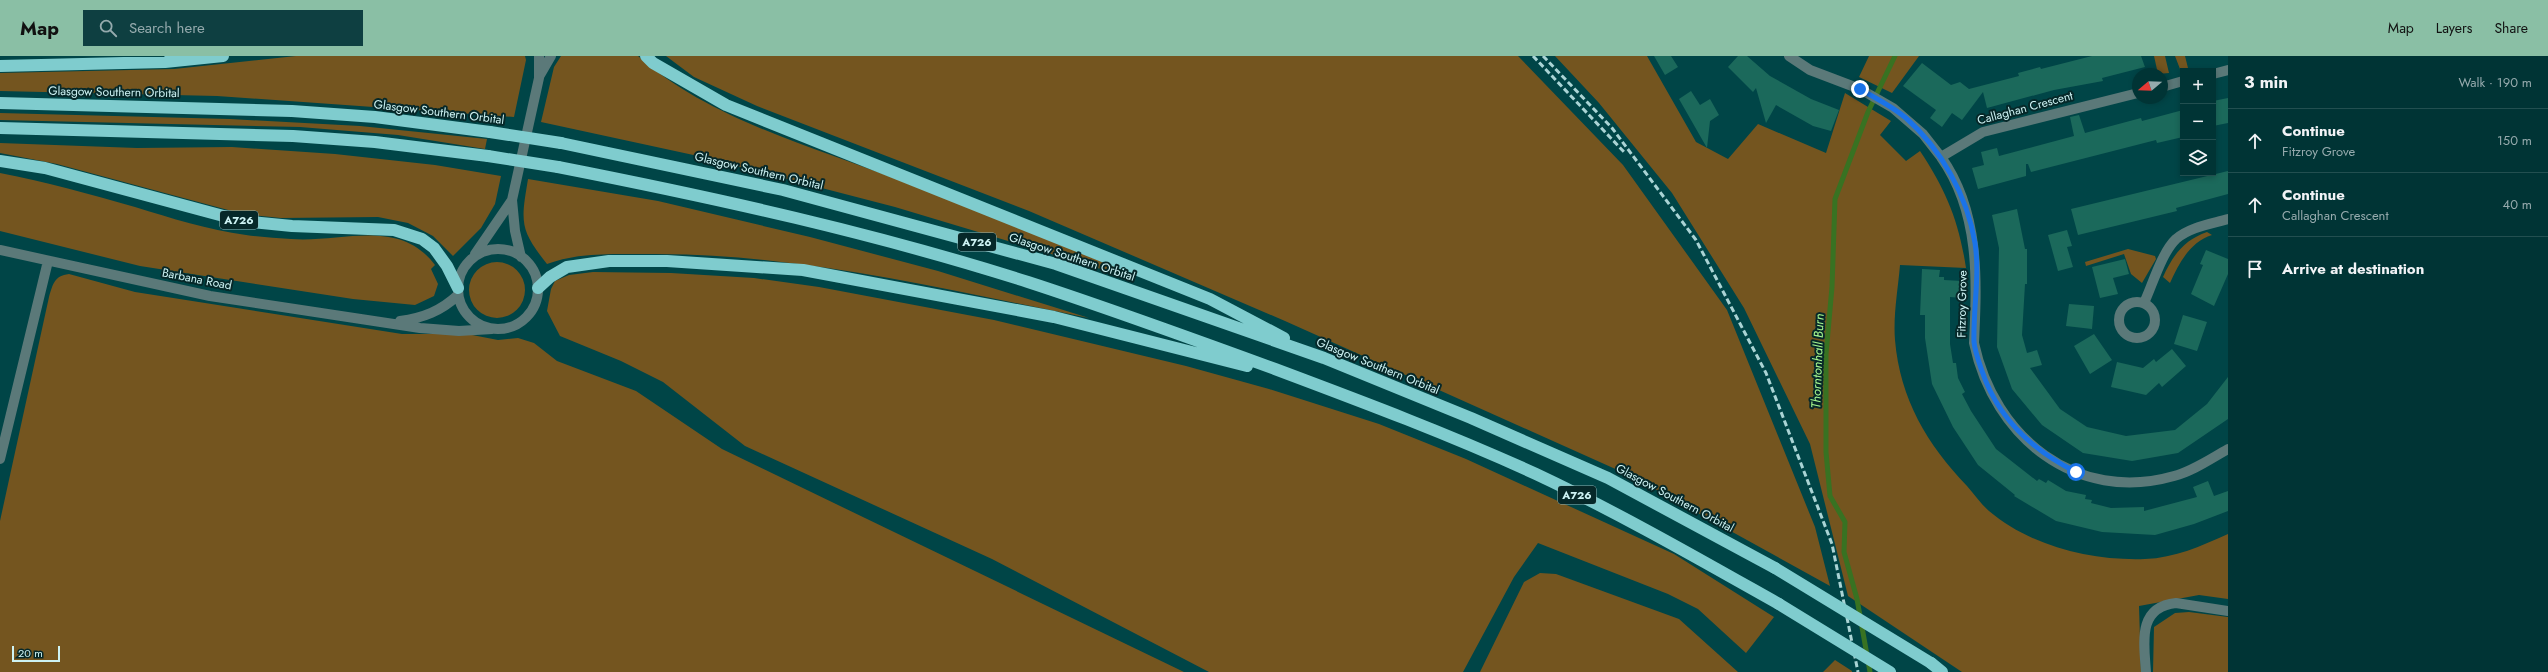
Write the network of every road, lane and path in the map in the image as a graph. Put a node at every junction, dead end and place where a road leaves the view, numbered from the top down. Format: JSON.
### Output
{"nodes":[{"id":1,"x":223,"y":56,"type":"edge"},
{"id":2,"x":539,"y":56,"type":"edge"},
{"id":3,"x":551,"y":56,"type":"edge"},
{"id":4,"x":646,"y":56,"type":"edge"},
{"id":5,"x":1789,"y":56,"type":"edge"},
{"id":6,"x":0,"y":66,"type":"edge"},
{"id":7,"x":2228,"y":70,"type":"edge"},
{"id":8,"x":2216,"y":73,"type":"edge"},
{"id":9,"x":539,"y":78,"type":"junction"},
{"id":10,"x":2180,"y":82,"type":"edge"},
{"id":11,"x":2168,"y":85,"type":"edge"},
{"id":12,"x":2132,"y":95,"type":"edge"},
{"id":13,"x":0,"y":103,"type":"edge"},
{"id":14,"x":0,"y":128,"type":"edge"},
{"id":15,"x":1941,"y":157,"type":"junction"},
{"id":16,"x":0,"y":161,"type":"edge"},
{"id":17,"x":512,"y":200,"type":"junction"},
{"id":18,"x":2228,"y":219,"type":"edge"},
{"id":19,"x":0,"y":250,"type":"edge"},
{"id":20,"x":521,"y":257,"type":"junction"},
{"id":21,"x":473,"y":258,"type":"junction"},
{"id":22,"x":48,"y":261,"type":"junction"},
{"id":23,"x":538,"y":288,"type":"junction"},
{"id":24,"x":458,"y":292,"type":"junction"},
{"id":25,"x":2144,"y":304,"type":"dead end"},
{"id":26,"x":392,"y":322,"type":"junction"},
{"id":27,"x":492,"y":329,"type":"junction"},
{"id":28,"x":1324,"y":358,"type":"junction"},
{"id":29,"x":1307,"y":381,"type":"junction"},
{"id":30,"x":2228,"y":449,"type":"edge"},
{"id":31,"x":0,"y":459,"type":"edge"},
{"id":32,"x":2228,"y":612,"type":"edge"},
{"id":33,"x":1890,"y":672,"type":"edge"},
{"id":34,"x":1942,"y":672,"type":"edge"},
{"id":35,"x":2146,"y":672,"type":"edge"}],
"edges":[{"from":1,"to":6,"type":"highway"},
{"from":2,"to":9,"type":"street"},
{"from":3,"to":9,"type":"street"},
{"from":4,"to":28,"type":"highway","number":"A726"},
{"from":5,"to":15,"type":"street"},
{"from":7,"to":8,"type":"street"},
{"from":9,"to":17,"type":"street"},
{"from":10,"to":11,"type":"street"},
{"from":12,"to":15,"type":"street","name":"Callaghan Crescent"},
{"from":13,"to":28,"type":"highway","name":"Glasgow Southern Orbital","number":"A726","bridge":true},
{"from":14,"to":29,"type":"highway","number":"A726","bridge":true},
{"from":15,"to":30,"type":"street","name":"Fitzroy Grove"},
{"from":16,"to":24,"type":"highway","number":"A726"},
{"from":17,"to":20,"type":"street"},
{"from":17,"to":21,"type":"street"},
{"from":18,"to":25,"type":"street"},
{"from":19,"to":22,"type":"street","name":"Barbana Road"},
{"from":20,"to":21,"type":"street"},
{"from":20,"to":23,"type":"street"},
{"from":21,"to":24,"type":"street"},
{"from":22,"to":26,"type":"street","name":"Barbana Road"},
{"from":22,"to":31,"type":"street"},
{"from":23,"to":27,"type":"street"},
{"from":23,"to":29,"type":"highway","number":"A726"},
{"from":24,"to":26,"type":"street","name":"Barbana Road"},
{"from":24,"to":27,"type":"street"},
{"from":26,"to":27,"type":"street","name":"Barbana Road"},
{"from":28,"to":34,"type":"highway","name":"Glasgow Southern Orbital","number":"A726","bridge":true},
{"from":29,"to":33,"type":"highway","number":"A726","bridge":true},
{"from":32,"to":35,"type":"street"}]}
